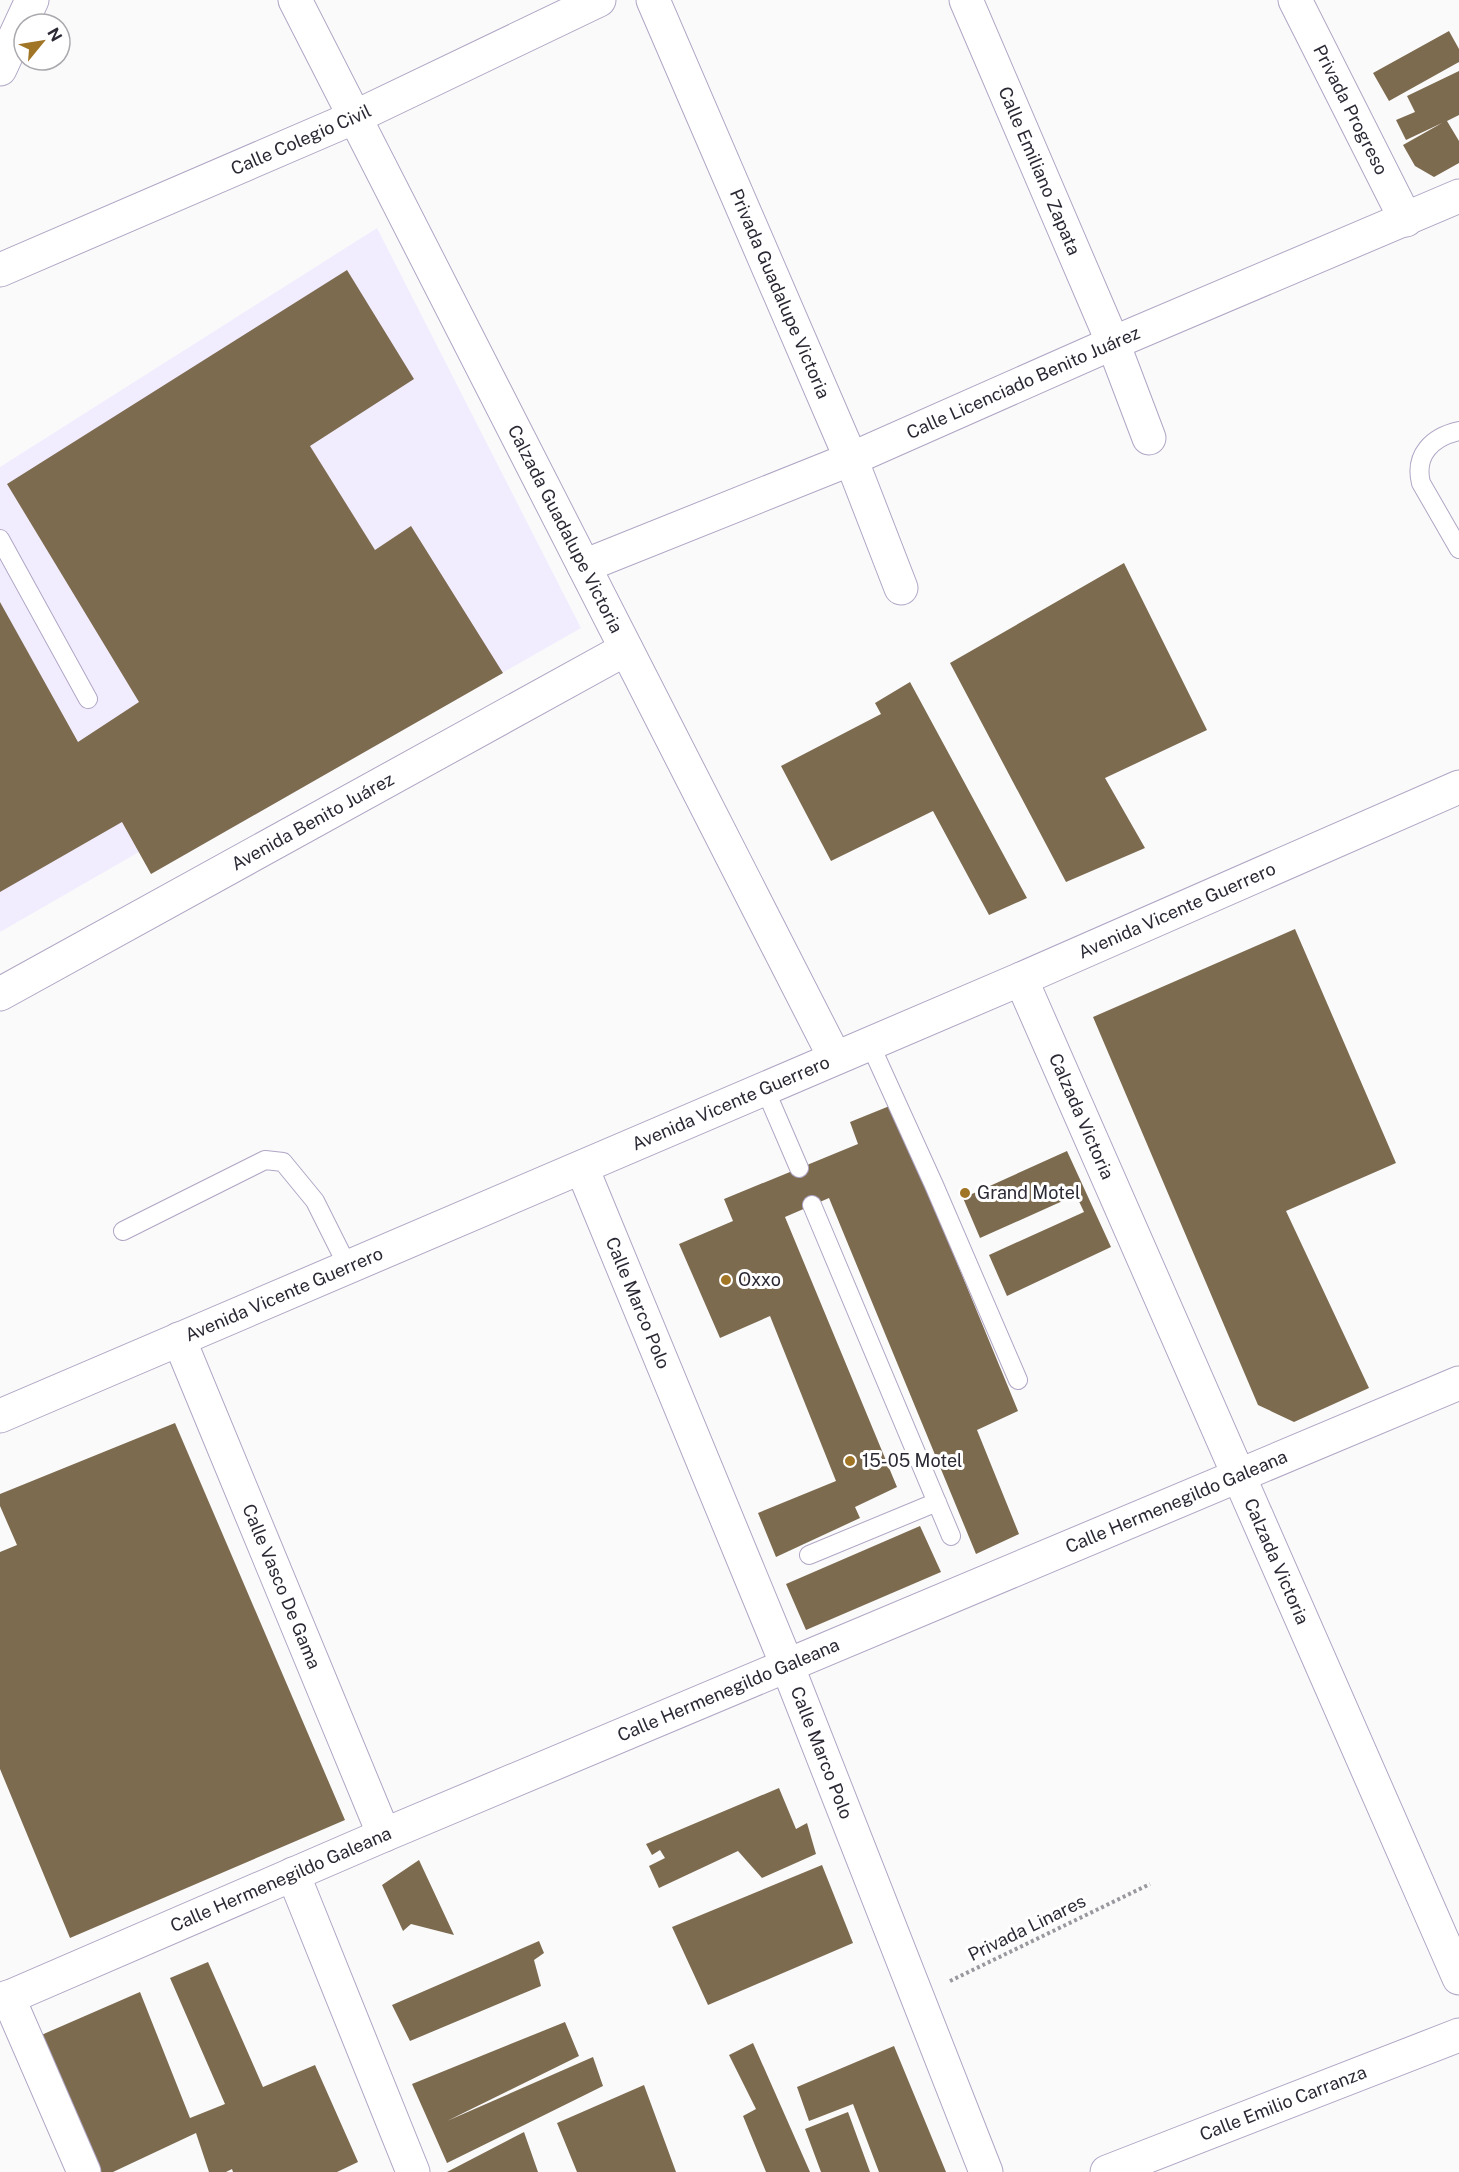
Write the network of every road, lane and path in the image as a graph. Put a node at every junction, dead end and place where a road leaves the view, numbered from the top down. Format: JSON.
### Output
{"nodes":[{"id":1,"x":32,"y":0,"type":"edge"},
{"id":2,"x":296,"y":0,"type":"edge"},
{"id":3,"x":599,"y":0,"type":"edge"},
{"id":4,"x":653,"y":0,"type":"edge"},
{"id":5,"x":966,"y":0,"type":"edge"},
{"id":6,"x":1295,"y":0,"type":"edge"},
{"id":7,"x":0,"y":69,"type":"edge"},
{"id":8,"x":355,"y":117,"type":"junction"},
{"id":9,"x":1459,"y":196,"type":"edge"},
{"id":10,"x":1406,"y":220,"type":"junction"},
{"id":11,"x":0,"y":270,"type":"edge"},
{"id":12,"x":1113,"y":343,"type":"junction"},
{"id":13,"x":1459,"y":431,"type":"edge"},
{"id":14,"x":1149,"y":438,"type":"dead end"},
{"id":15,"x":851,"y":459,"type":"junction"},
{"id":16,"x":0,"y":539,"type":"edge"},
{"id":17,"x":1459,"y":549,"type":"edge"},
{"id":18,"x":584,"y":566,"type":"junction"},
{"id":19,"x":901,"y":588,"type":"dead end"},
{"id":20,"x":626,"y":649,"type":"junction"},
{"id":21,"x":88,"y":699,"type":"dead end"},
{"id":22,"x":1459,"y":787,"type":"edge"},
{"id":23,"x":1022,"y":979,"type":"junction"},
{"id":24,"x":0,"y":994,"type":"edge"},
{"id":25,"x":870,"y":1044,"type":"junction"},
{"id":26,"x":835,"y":1058,"type":"junction"},
{"id":27,"x":765,"y":1089,"type":"junction"},
{"id":28,"x":582,"y":1168,"type":"junction"},
{"id":29,"x":799,"y":1168,"type":"dead end"},
{"id":30,"x":812,"y":1205,"type":"dead end"},
{"id":31,"x":123,"y":1231,"type":"dead end"},
{"id":32,"x":348,"y":1267,"type":"junction"},
{"id":33,"x":179,"y":1339,"type":"junction"},
{"id":34,"x":1018,"y":1380,"type":"dead end"},
{"id":35,"x":1459,"y":1383,"type":"edge"},
{"id":36,"x":0,"y":1416,"type":"edge"},
{"id":37,"x":1239,"y":1475,"type":"junction"},
{"id":38,"x":937,"y":1502,"type":"junction"},
{"id":39,"x":951,"y":1536,"type":"dead end"},
{"id":40,"x":809,"y":1555,"type":"dead end"},
{"id":41,"x":787,"y":1665,"type":"junction"},
{"id":42,"x":384,"y":1835,"type":"junction"},
{"id":43,"x":293,"y":1874,"type":"junction"},
{"id":44,"x":1150,"y":1884,"type":"dead end"},
{"id":45,"x":1459,"y":1978,"type":"edge"},
{"id":46,"x":916,"y":1997,"type":"junction"},
{"id":47,"x":4,"y":1999,"type":"edge"},
{"id":48,"x":1459,"y":2035,"type":"edge"},
{"id":49,"x":84,"y":2172,"type":"edge"},
{"id":50,"x":413,"y":2172,"type":"edge"},
{"id":51,"x":986,"y":2172,"type":"edge"},
{"id":52,"x":1107,"y":2172,"type":"edge"}],
"edges":[{"from":1,"to":7,"type":"street"},
{"from":2,"to":8,"type":"street","name":"Calzada Guadalupe Victoria"},
{"from":3,"to":8,"type":"street","name":"Calle Colegio Civil"},
{"from":4,"to":15,"type":"street","name":"Privada Guadalupe Victoria"},
{"from":5,"to":12,"type":"street","name":"Calle Emiliano Zapata"},
{"from":6,"to":10,"type":"street","name":"Privada Progreso"},
{"from":8,"to":11,"type":"street","name":"Calle Colegio Civil"},
{"from":8,"to":18,"type":"street","name":"Calzada Guadalupe Victoria"},
{"from":9,"to":10,"type":"street","name":"Calle Licenciado Benito Juárez"},
{"from":10,"to":12,"type":"street","name":"Calle Licenciado Benito Juárez"},
{"from":12,"to":14,"type":"street","name":"Calle Emiliano Zapata"},
{"from":12,"to":15,"type":"street","name":"Calle Licenciado Benito Juárez"},
{"from":13,"to":17,"type":"lane"},
{"from":15,"to":18,"type":"street","name":"Calle Licenciado Benito Juárez"},
{"from":15,"to":19,"type":"street","name":"Privada Guadalupe Victoria"},
{"from":16,"to":21,"type":"lane"},
{"from":18,"to":20,"type":"street","name":"Calzada Guadalupe Victoria"},
{"from":20,"to":24,"type":"street","name":"Avenida Benito Juárez"},
{"from":20,"to":26,"type":"street","name":"Calzada Guadalupe Victoria"},
{"from":22,"to":23,"type":"street","name":"Avenida Vicente Guerrero"},
{"from":23,"to":25,"type":"street","name":"Avenida Vicente Guerrero"},
{"from":23,"to":37,"type":"street","name":"Calzada Victoria"},
{"from":25,"to":26,"type":"street","name":"Avenida Vicente Guerrero"},
{"from":25,"to":34,"type":"lane"},
{"from":26,"to":27,"type":"street","name":"Avenida Vicente Guerrero"},
{"from":27,"to":28,"type":"street","name":"Avenida Vicente Guerrero"},
{"from":27,"to":29,"type":"lane"},
{"from":28,"to":32,"type":"street","name":"Avenida Vicente Guerrero"},
{"from":28,"to":41,"type":"street","name":"Calle Marco Polo"},
{"from":30,"to":38,"type":"lane"},
{"from":31,"to":32,"type":"lane"},
{"from":32,"to":33,"type":"street","name":"Avenida Vicente Guerrero"},
{"from":33,"to":36,"type":"street","name":"Avenida Vicente Guerrero"},
{"from":33,"to":42,"type":"street","name":"Calle Vasco De Gama"},
{"from":35,"to":37,"type":"street","name":"Calle Hermenegildo Galeana"},
{"from":37,"to":41,"type":"street","name":"Calle Hermenegildo Galeana"},
{"from":37,"to":45,"type":"street","name":"Calzada Victoria"},
{"from":38,"to":39,"type":"lane"},
{"from":38,"to":40,"type":"lane"},
{"from":41,"to":42,"type":"street","name":"Calle Hermenegildo Galeana"},
{"from":41,"to":46,"type":"street","name":"Calle Marco Polo"},
{"from":42,"to":43,"type":"street","name":"Calle Hermenegildo Galeana"},
{"from":43,"to":47,"type":"street","name":"Calle Hermenegildo Galeana"},
{"from":43,"to":50,"type":"street"},
{"from":44,"to":46,"type":"path","name":"Privada Linares"},
{"from":46,"to":51,"type":"street","name":"Calle Marco Polo"},
{"from":47,"to":49,"type":"street"},
{"from":48,"to":52,"type":"street","name":"Calle Emilio Carranza"}]}
